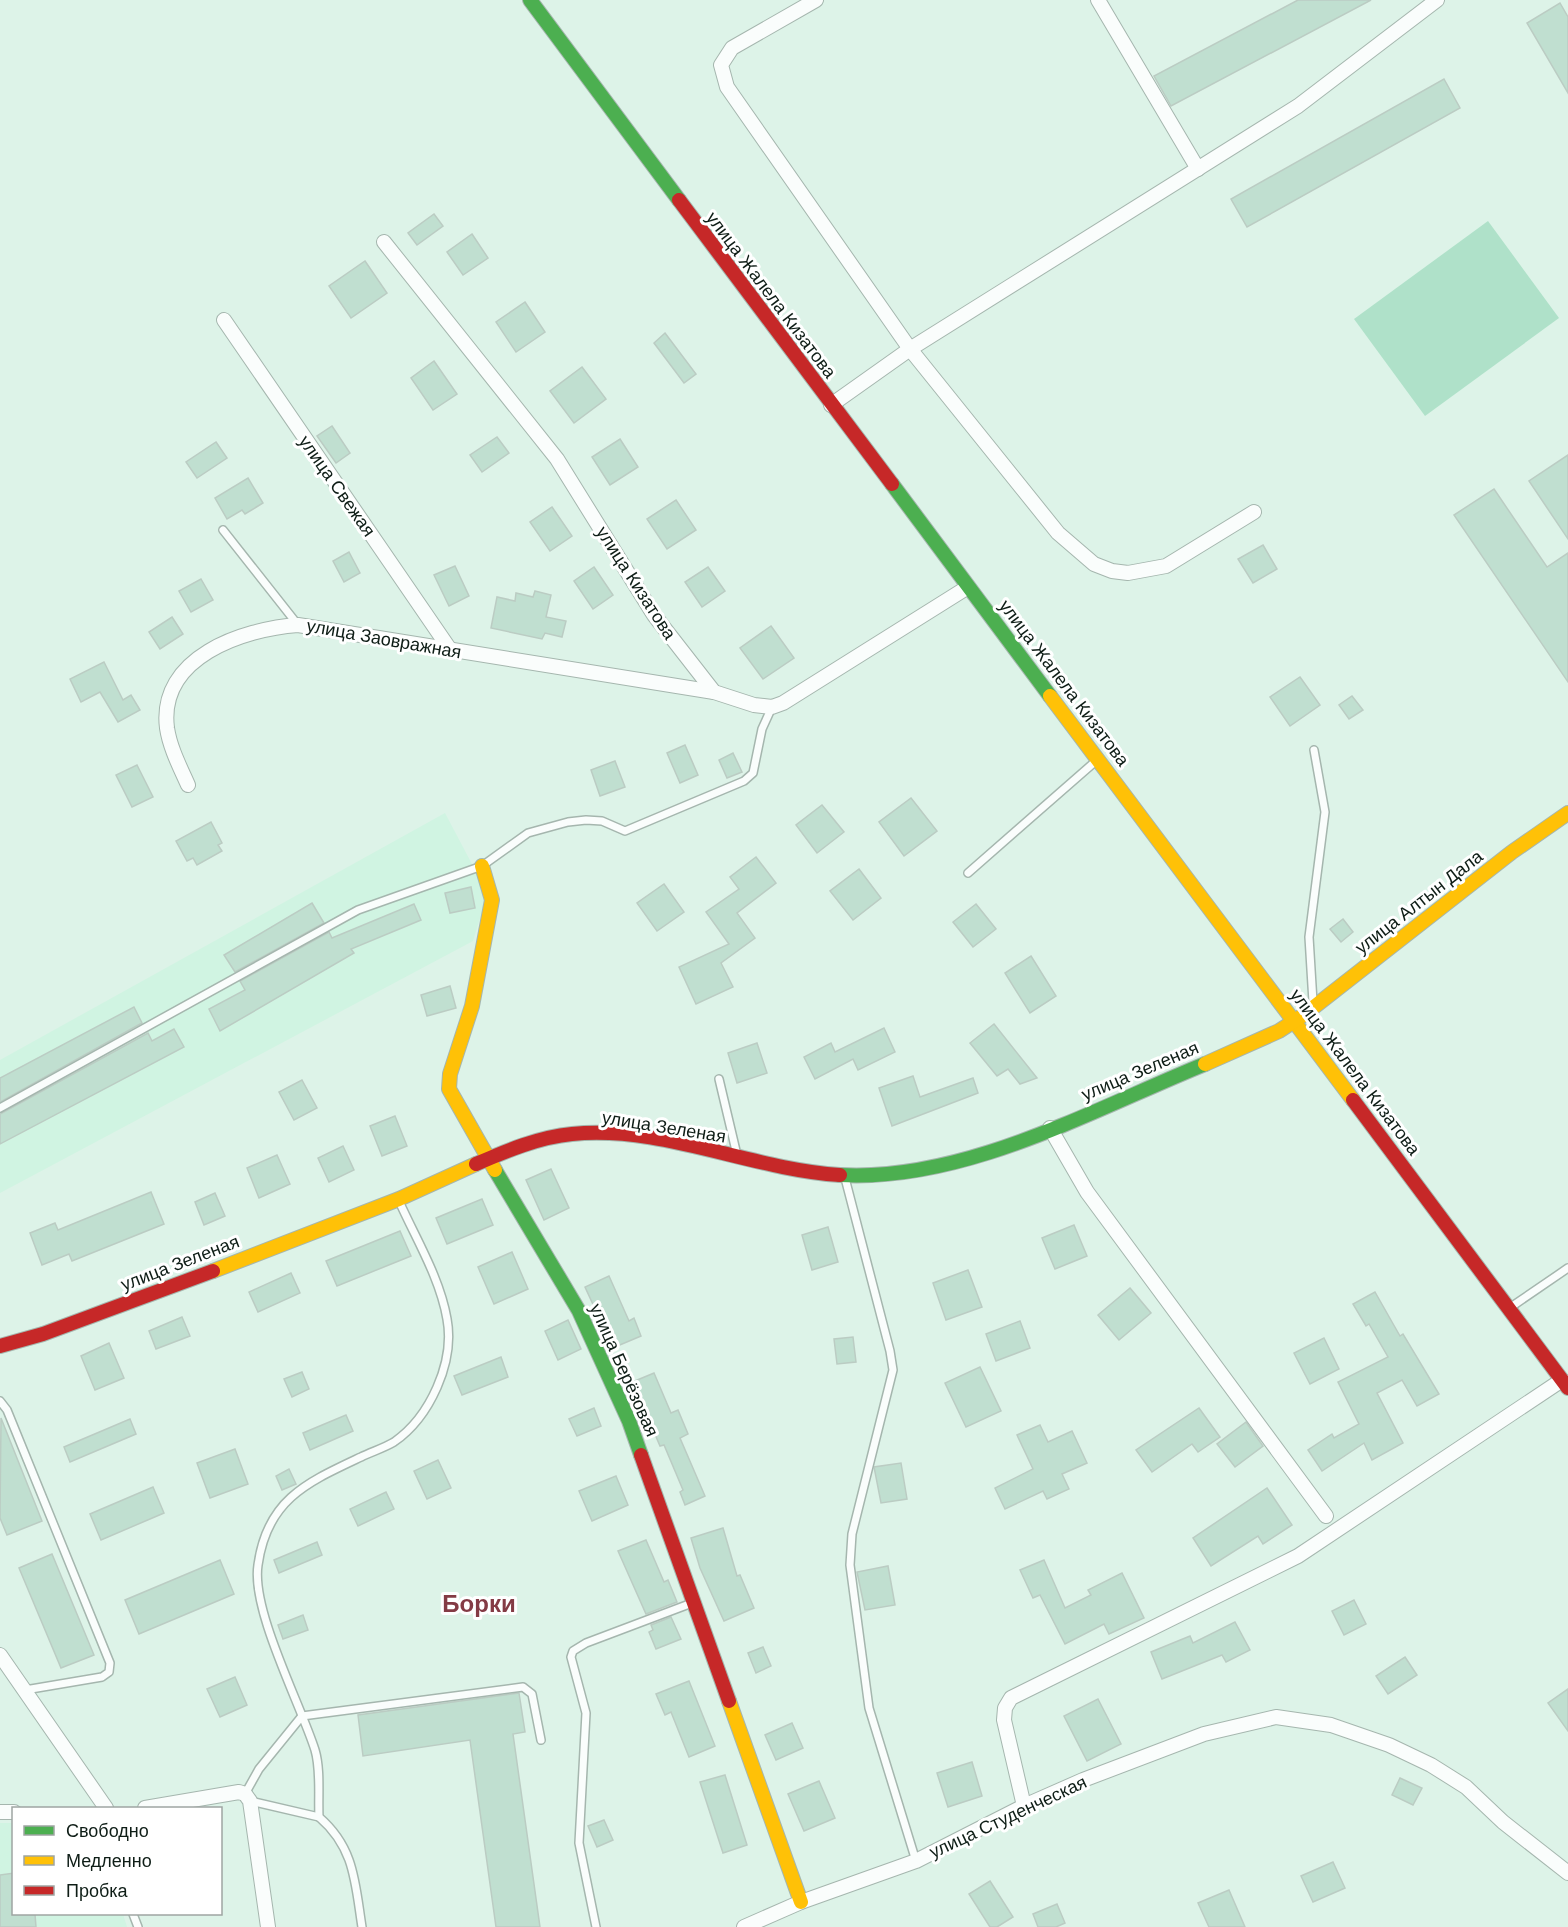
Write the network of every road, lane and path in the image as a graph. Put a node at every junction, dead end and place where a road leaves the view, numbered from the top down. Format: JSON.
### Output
{"nodes":[{"id":1,"x":530,"y":0,"type":"edge"},
{"id":2,"x":816,"y":0,"type":"edge"},
{"id":3,"x":1098,"y":0,"type":"edge"},
{"id":4,"x":1437,"y":0,"type":"edge"},
{"id":5,"x":1198,"y":169,"type":"junction"},
{"id":6,"x":384,"y":242,"type":"dead end"},
{"id":7,"x":224,"y":320,"type":"dead end"},
{"id":8,"x":910,"y":349,"type":"junction"},
{"id":9,"x":831,"y":405,"type":"junction"},
{"id":10,"x":1254,"y":512,"type":"dead end"},
{"id":11,"x":224,"y":530,"type":"dead end"},
{"id":12,"x":968,"y":587,"type":"junction"},
{"id":13,"x":297,"y":625,"type":"junction"},
{"id":14,"x":451,"y":651,"type":"junction"},
{"id":15,"x":714,"y":692,"type":"junction"},
{"id":16,"x":772,"y":707,"type":"junction"},
{"id":17,"x":1314,"y":750,"type":"dead end"},
{"id":18,"x":1099,"y":759,"type":"junction"},
{"id":19,"x":188,"y":785,"type":"dead end"},
{"id":20,"x":1568,"y":813,"type":"edge"},
{"id":21,"x":482,"y":866,"type":"junction"},
{"id":22,"x":968,"y":873,"type":"dead end"},
{"id":23,"x":1314,"y":1008,"type":"junction"},
{"id":24,"x":1294,"y":1021,"type":"junction"},
{"id":25,"x":719,"y":1079,"type":"dead end"},
{"id":26,"x":0,"y":1108,"type":"edge"},
{"id":27,"x":1050,"y":1128,"type":"junction"},
{"id":28,"x":737,"y":1157,"type":"junction"},
{"id":29,"x":489,"y":1160,"type":"junction"},
{"id":30,"x":844,"y":1176,"type":"junction"},
{"id":31,"x":398,"y":1199,"type":"junction"},
{"id":32,"x":1568,"y":1268,"type":"edge"},
{"id":33,"x":1510,"y":1308,"type":"junction"},
{"id":34,"x":0,"y":1346,"type":"edge"},
{"id":35,"x":1565,"y":1384,"type":"edge"},
{"id":36,"x":0,"y":1401,"type":"edge"},
{"id":37,"x":1326,"y":1516,"type":"dead end"},
{"id":38,"x":694,"y":1602,"type":"junction"},
{"id":39,"x":0,"y":1655,"type":"edge"},
{"id":40,"x":25,"y":1690,"type":"junction"},
{"id":41,"x":302,"y":1716,"type":"junction"},
{"id":42,"x":541,"y":1740,"type":"dead end"},
{"id":43,"x":248,"y":1797,"type":"junction"},
{"id":44,"x":1023,"y":1806,"type":"junction"},
{"id":45,"x":105,"y":1807,"type":"edge"},
{"id":46,"x":155,"y":1807,"type":"edge"},
{"id":47,"x":319,"y":1817,"type":"junction"},
{"id":48,"x":916,"y":1861,"type":"junction"},
{"id":49,"x":1568,"y":1873,"type":"edge"},
{"id":50,"x":801,"y":1902,"type":"junction"},
{"id":51,"x":268,"y":1927,"type":"edge"},
{"id":52,"x":362,"y":1927,"type":"edge"},
{"id":53,"x":596,"y":1927,"type":"edge"},
{"id":54,"x":744,"y":1927,"type":"edge"}],
"edges":[{"from":1,"to":9,"type":"street","name":"улица Жалела Кизатова"},
{"from":2,"to":8,"type":"street"},
{"from":3,"to":5,"type":"street"},
{"from":4,"to":5,"type":"street"},
{"from":5,"to":8,"type":"street"},
{"from":6,"to":15,"type":"street","name":"улица Кизатова"},
{"from":7,"to":14,"type":"street","name":"улица Свежая"},
{"from":8,"to":9,"type":"street"},
{"from":8,"to":10,"type":"street"},
{"from":9,"to":12,"type":"street","name":"улица Жалела Кизатова"},
{"from":11,"to":13,"type":"lane"},
{"from":12,"to":16,"type":"street"},
{"from":12,"to":18,"type":"street","name":"улица Жалела Кизатова"},
{"from":13,"to":14,"type":"street","name":"улица Заовражная"},
{"from":13,"to":19,"type":"street","name":"улица Заовражная"},
{"from":14,"to":15,"type":"street","name":"улица Заовражная"},
{"from":15,"to":16,"type":"street"},
{"from":16,"to":21,"type":"lane"},
{"from":17,"to":23,"type":"lane"},
{"from":18,"to":22,"type":"lane"},
{"from":18,"to":24,"type":"street","name":"улица Жалела Кизатова"},
{"from":20,"to":23,"type":"street","name":"улица Алтын Дала"},
{"from":21,"to":26,"type":"lane"},
{"from":21,"to":29,"type":"street","name":"улица Берёзовая"},
{"from":23,"to":24,"type":"street","name":"улица Алтын Дала"},
{"from":24,"to":27,"type":"street","name":"улица Зеленая"},
{"from":24,"to":33,"type":"street","name":"улица Жалела Кизатова"},
{"from":25,"to":28,"type":"lane"},
{"from":27,"to":30,"type":"street","name":"улица Зеленая"},
{"from":27,"to":37,"type":"street"},
{"from":28,"to":29,"type":"street","name":"улица Зеленая"},
{"from":28,"to":30,"type":"street","name":"улица Зеленая"},
{"from":29,"to":31,"type":"street","name":"улица Зеленая"},
{"from":29,"to":38,"type":"street","name":"улица Берёзовая"},
{"from":30,"to":48,"type":"lane"},
{"from":31,"to":34,"type":"street","name":"улица Зеленая"},
{"from":31,"to":41,"type":"lane"},
{"from":32,"to":33,"type":"lane"},
{"from":33,"to":35,"type":"street","name":"улица Жалела Кизатова"},
{"from":35,"to":44,"type":"street"},
{"from":36,"to":40,"type":"lane"},
{"from":38,"to":50,"type":"street","name":"улица Берёзовая"},
{"from":38,"to":53,"type":"lane"},
{"from":39,"to":40,"type":"street"},
{"from":40,"to":45,"type":"street"},
{"from":41,"to":42,"type":"lane"},
{"from":41,"to":43,"type":"lane"},
{"from":41,"to":47,"type":"lane"},
{"from":43,"to":46,"type":"street"},
{"from":43,"to":47,"type":"lane"},
{"from":43,"to":51,"type":"street"},
{"from":44,"to":48,"type":"street","name":"улица Студенческая"},
{"from":44,"to":49,"type":"street","name":"улица Студенческая"},
{"from":47,"to":52,"type":"lane"},
{"from":48,"to":50,"type":"street","name":"улица Студенческая"},
{"from":50,"to":54,"type":"street","name":"улица Студенческая"}]}
